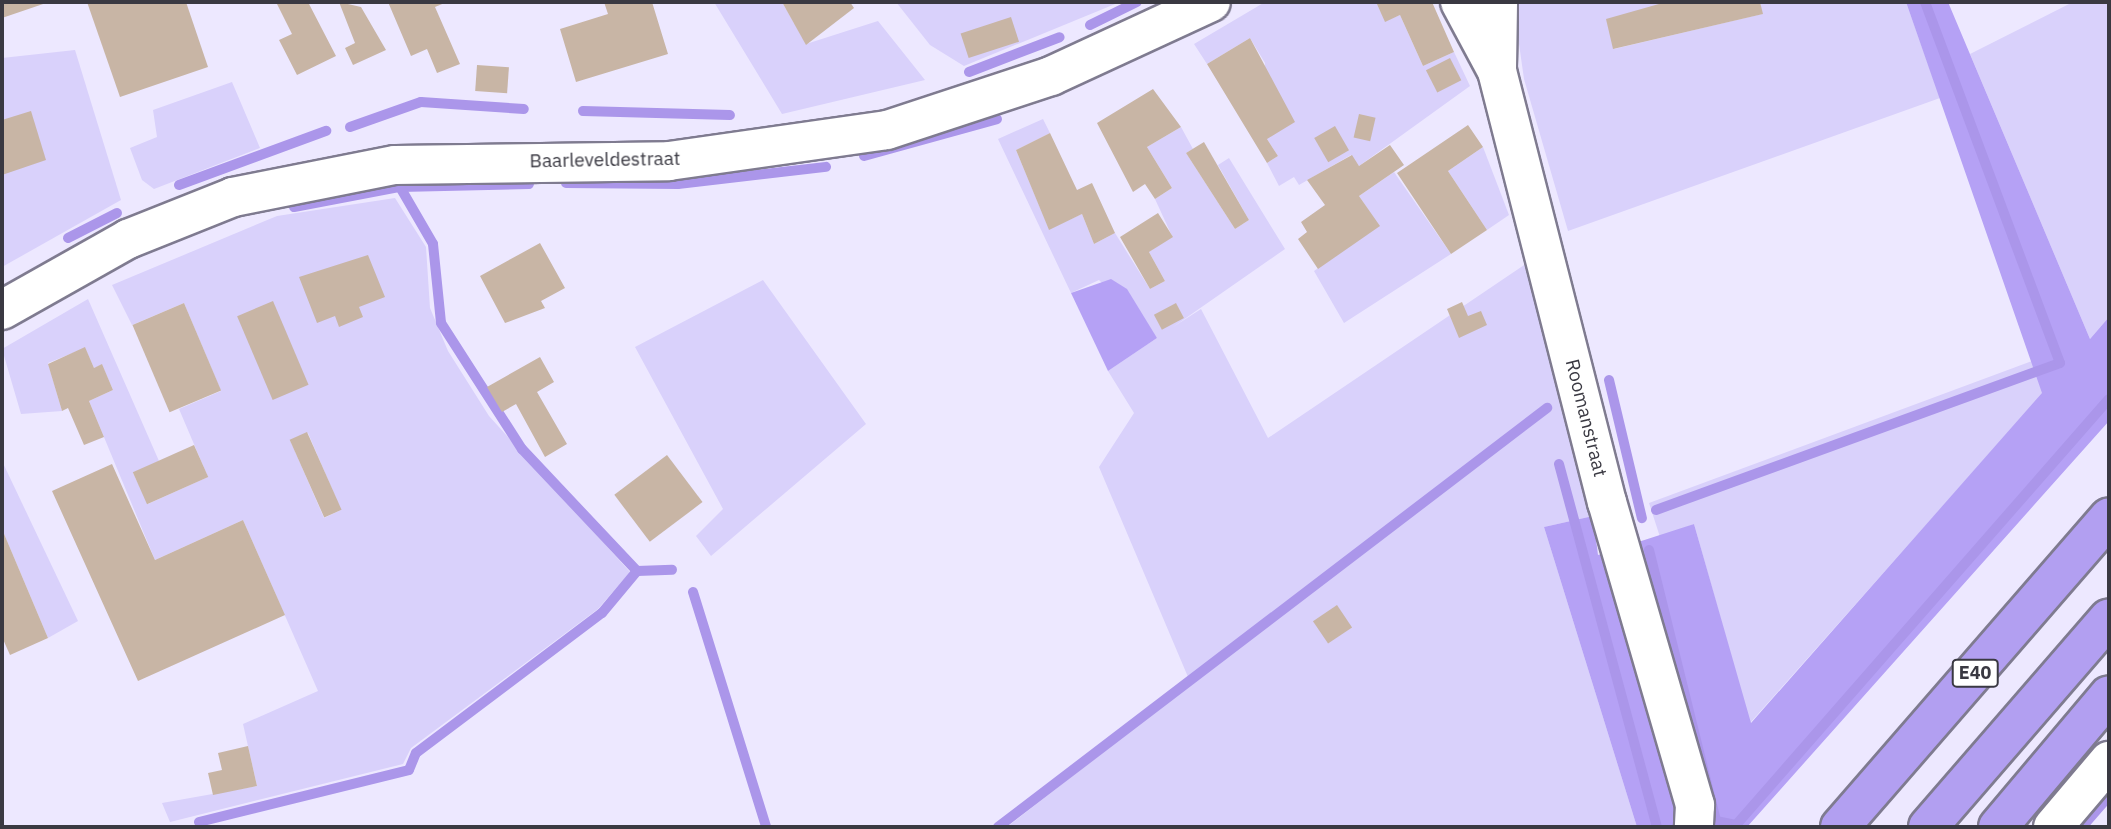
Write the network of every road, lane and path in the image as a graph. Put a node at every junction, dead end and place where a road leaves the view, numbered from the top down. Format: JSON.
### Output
{"nodes":[{"id":1,"x":1211,"y":2,"type":"edge"},
{"id":2,"x":1460,"y":2,"type":"edge"},
{"id":3,"x":1498,"y":2,"type":"edge"},
{"id":4,"x":1497,"y":71,"type":"junction"},
{"id":5,"x":2,"y":310,"type":"edge"},
{"id":6,"x":2109,"y":519,"type":"edge"},
{"id":7,"x":2109,"y":618,"type":"edge"},
{"id":8,"x":2109,"y":695,"type":"edge"},
{"id":9,"x":2109,"y":761,"type":"edge"},
{"id":10,"x":1693,"y":827,"type":"edge"},
{"id":11,"x":1840,"y":827,"type":"edge"},
{"id":12,"x":1927,"y":827,"type":"edge"},
{"id":13,"x":1998,"y":827,"type":"edge"},
{"id":14,"x":2053,"y":827,"type":"edge"}],
"edges":[{"from":1,"to":5,"type":"street","name":"Baarleveldestraat"},
{"from":2,"to":4,"type":"street","name":"Roomanstraat"},
{"from":3,"to":4,"type":"street","name":"Roomanstraat"},
{"from":4,"to":10,"type":"street","name":"Roomanstraat"},
{"from":6,"to":11,"type":"highway","number":"E40"},
{"from":7,"to":12,"type":"highway"},
{"from":8,"to":13,"type":"highway"},
{"from":9,"to":14,"type":"street"}]}
